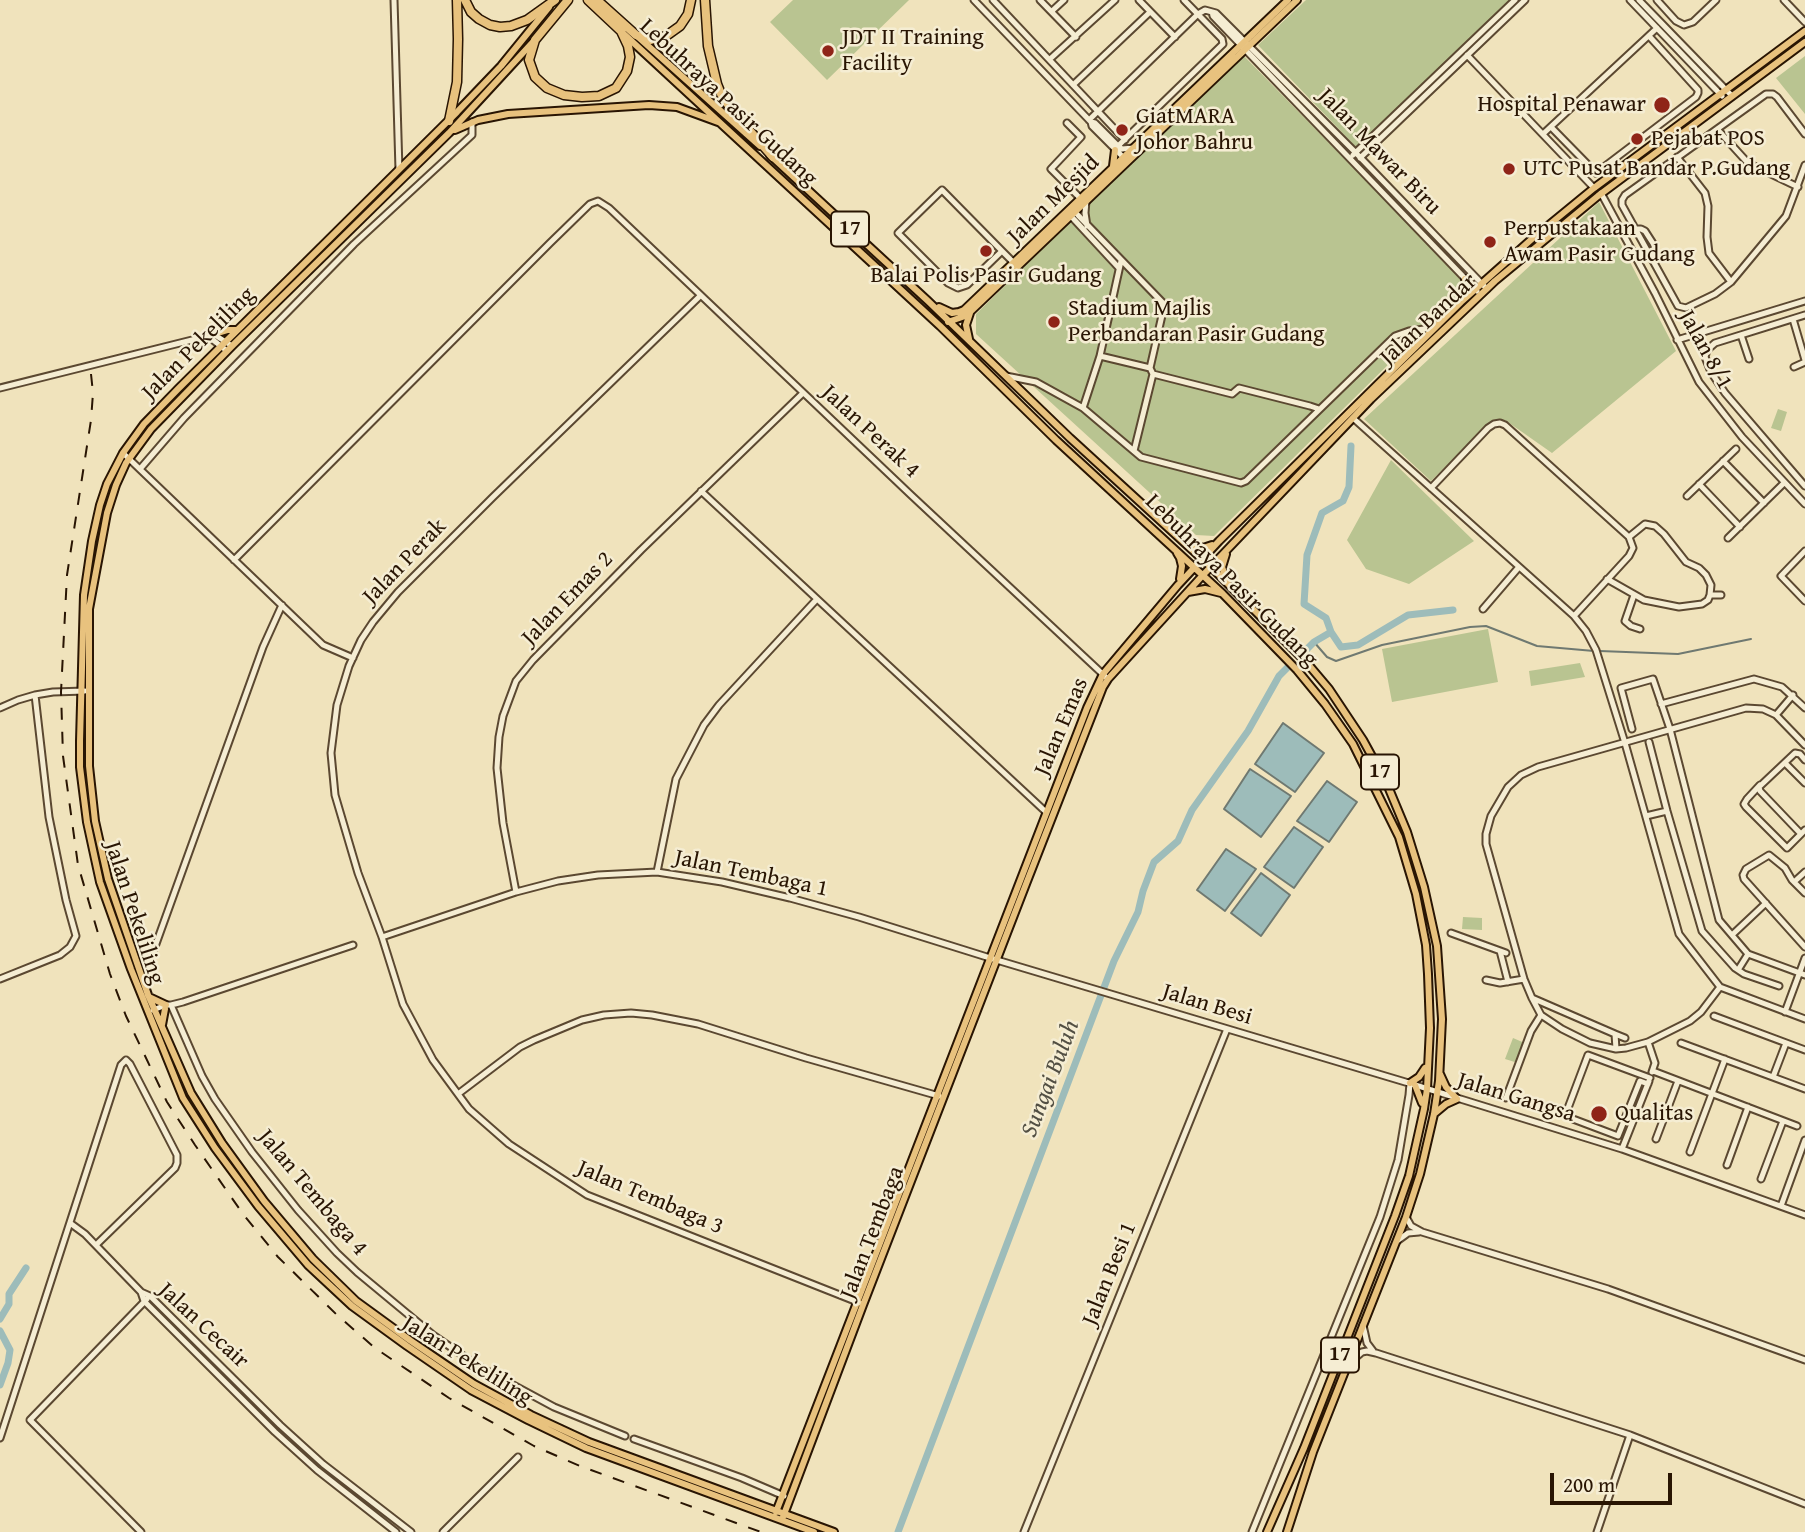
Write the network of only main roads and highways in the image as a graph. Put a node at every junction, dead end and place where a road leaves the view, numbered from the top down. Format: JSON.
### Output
{"nodes":[{"id":1,"x":457,"y":0,"type":"edge"},
{"id":2,"x":465,"y":0,"type":"edge"},
{"id":3,"x":555,"y":0,"type":"edge"},
{"id":4,"x":568,"y":0,"type":"edge"},
{"id":5,"x":588,"y":0,"type":"edge"},
{"id":6,"x":691,"y":0,"type":"edge"},
{"id":7,"x":705,"y":0,"type":"edge"},
{"id":8,"x":1288,"y":0,"type":"edge"},
{"id":9,"x":1297,"y":0,"type":"edge"},
{"id":10,"x":597,"y":3,"type":"edge"},
{"id":11,"x":1805,"y":31,"type":"edge"},
{"id":12,"x":621,"y":32,"type":"junction"},
{"id":13,"x":636,"y":35,"type":"junction"},
{"id":14,"x":536,"y":40,"type":"junction"},
{"id":15,"x":1805,"y":42,"type":"edge"},
{"id":16,"x":1245,"y":45,"type":"junction"},
{"id":17,"x":449,"y":121,"type":"junction"},
{"id":18,"x":723,"y":124,"type":"junction"},
{"id":19,"x":449,"y":133,"type":"junction"},
{"id":20,"x":1116,"y":148,"type":"road end"},
{"id":21,"x":773,"y":157,"type":"junction"},
{"id":22,"x":1126,"y":160,"type":"junction"},
{"id":23,"x":1113,"y":168,"type":"junction"},
{"id":24,"x":1084,"y":201,"type":"junction"},
{"id":25,"x":1071,"y":212,"type":"junction"},
{"id":26,"x":889,"y":265,"type":"junction"},
{"id":27,"x":1015,"y":265,"type":"junction"},
{"id":28,"x":882,"y":272,"type":"junction"},
{"id":29,"x":1465,"y":279,"type":"road end"},
{"id":30,"x":1484,"y":286,"type":"junction"},
{"id":31,"x":1477,"y":292,"type":"junction"},
{"id":32,"x":928,"y":301,"type":"junction"},
{"id":33,"x":1461,"y":302,"type":"junction"},
{"id":34,"x":971,"y":311,"type":"junction"},
{"id":35,"x":950,"y":322,"type":"junction"},
{"id":36,"x":940,"y":326,"type":"junction"},
{"id":37,"x":236,"y":330,"type":"junction"},
{"id":38,"x":208,"y":336,"type":"road end"},
{"id":39,"x":969,"y":341,"type":"junction"},
{"id":40,"x":226,"y":346,"type":"junction"},
{"id":41,"x":1359,"y":401,"type":"junction"},
{"id":42,"x":1353,"y":418,"type":"junction"},
{"id":43,"x":1337,"y":423,"type":"junction"},
{"id":44,"x":1360,"y":425,"type":"road end"},
{"id":45,"x":1343,"y":429,"type":"junction"},
{"id":46,"x":1178,"y":537,"type":"junction"},
{"id":47,"x":1219,"y":541,"type":"junction"},
{"id":48,"x":1172,"y":547,"type":"junction"},
{"id":49,"x":1228,"y":550,"type":"junction"},
{"id":50,"x":1202,"y":559,"type":"junction"},
{"id":51,"x":1194,"y":567,"type":"junction"},
{"id":52,"x":1211,"y":567,"type":"junction"},
{"id":53,"x":1203,"y":575,"type":"junction"},
{"id":54,"x":1178,"y":585,"type":"junction"},
{"id":55,"x":1229,"y":586,"type":"junction"},
{"id":56,"x":1188,"y":592,"type":"junction"},
{"id":57,"x":1223,"y":594,"type":"junction"},
{"id":58,"x":1106,"y":677,"type":"junction"},
{"id":59,"x":84,"y":691,"type":"junction"},
{"id":60,"x":994,"y":959,"type":"junction"},
{"id":61,"x":148,"y":995,"type":"junction"},
{"id":62,"x":152,"y":1013,"type":"junction"},
{"id":63,"x":162,"y":1030,"type":"junction"},
{"id":64,"x":1428,"y":1063,"type":"junction"},
{"id":65,"x":1440,"y":1072,"type":"junction"},
{"id":66,"x":1423,"y":1109,"type":"junction"},
{"id":67,"x":1434,"y":1114,"type":"junction"},
{"id":68,"x":860,"y":1303,"type":"junction"},
{"id":69,"x":775,"y":1514,"type":"junction"},
{"id":70,"x":784,"y":1517,"type":"junction"},
{"id":71,"x":814,"y":1532,"type":"edge"},
{"id":72,"x":834,"y":1532,"type":"edge"},
{"id":73,"x":1267,"y":1532,"type":"edge"},
{"id":74,"x":1287,"y":1532,"type":"edge"}],
"edges":[{"from":1,"to":17,"type":"highway"},
{"from":2,"to":3,"type":"highway"},
{"from":3,"to":17,"type":"main road","name":"Jalan Pekeliling"},
{"from":4,"to":14,"type":"highway"},
{"from":5,"to":10,"type":"highway","name":"Lebuhraya Pasir Gudang","number":"17"},
{"from":6,"to":13,"type":"highway"},
{"from":7,"to":21,"type":"highway"},
{"from":8,"to":16,"type":"main road","name":"Jalan Mesjid"},
{"from":9,"to":16,"type":"main road","name":"Jalan Mesjid"},
{"from":10,"to":12,"type":"highway","name":"Lebuhraya Pasir Gudang","number":"17"},
{"from":10,"to":13,"type":"highway","name":"Lebuhraya Pasir Gudang","number":"17"},
{"from":11,"to":30,"type":"main road","name":"Jalan Bandar"},
{"from":12,"to":14,"type":"highway"},
{"from":12,"to":18,"type":"main road","name":"Lebuhraya Pasir Gudang","number":"17"},
{"from":13,"to":21,"type":"main road","name":"Lebuhraya Pasir Gudang","number":"17"},
{"from":14,"to":19,"type":"main road","name":"Jalan Pekeliling"},
{"from":15,"to":30,"type":"main road","name":"Jalan Bandar"},
{"from":16,"to":22,"type":"main road","name":"Jalan Mesjid"},
{"from":16,"to":22,"type":"main road","name":"Jalan Mesjid"},
{"from":17,"to":37,"type":"main road","name":"Jalan Pekeliling"},
{"from":18,"to":19,"type":"main road"},
{"from":18,"to":28,"type":"main road","name":"Lebuhraya Pasir Gudang","number":"17"},
{"from":19,"to":40,"type":"main road","name":"Jalan Pekeliling"},
{"from":20,"to":23,"type":"main road"},
{"from":21,"to":26,"type":"main road","name":"Lebuhraya Pasir Gudang","number":"17"},
{"from":22,"to":23,"type":"main road","name":"Jalan Mesjid"},
{"from":22,"to":24,"type":"main road","name":"Jalan Mesjid"},
{"from":23,"to":24,"type":"main road","name":"Jalan Mesjid"},
{"from":24,"to":25,"type":"main road","name":"Jalan Mesjid"},
{"from":25,"to":27,"type":"main road","name":"Jalan Mesjid"},
{"from":25,"to":27,"type":"main road","name":"Jalan Mesjid"},
{"from":26,"to":28,"type":"main road"},
{"from":26,"to":32,"type":"main road","name":"Lebuhraya Pasir Gudang","number":"17"},
{"from":27,"to":32,"type":"main road","name":"Jalan Mesjid"},
{"from":27,"to":34,"type":"main road","name":"Jalan Mesjid"},
{"from":28,"to":36,"type":"main road","name":"Lebuhraya Pasir Gudang","number":"17"},
{"from":29,"to":33,"type":"main road"},
{"from":30,"to":31,"type":"main road","name":"Jalan Bandar"},
{"from":31,"to":33,"type":"main road","name":"Jalan Bandar"},
{"from":31,"to":42,"type":"main road","name":"Jalan Bandar"},
{"from":32,"to":35,"type":"main road","name":"Lebuhraya Pasir Gudang","number":"17"},
{"from":33,"to":41,"type":"main road","name":"Jalan Bandar"},
{"from":34,"to":35,"type":"main road","name":"Jalan Mesjid"},
{"from":34,"to":39,"type":"main road"},
{"from":35,"to":36,"type":"main road","name":"Jalan Mesjid"},
{"from":35,"to":39,"type":"main road","name":"Lebuhraya Pasir Gudang","number":"17"},
{"from":36,"to":48,"type":"main road","name":"Lebuhraya Pasir Gudang","number":"17"},
{"from":37,"to":38,"type":"main road"},
{"from":37,"to":40,"type":"main road","name":"Jalan Pekeliling"},
{"from":39,"to":46,"type":"main road","name":"Lebuhraya Pasir Gudang","number":"17"},
{"from":40,"to":59,"type":"main road","name":"Jalan Pekeliling"},
{"from":40,"to":59,"type":"main road","name":"Jalan Pekeliling"},
{"from":41,"to":42,"type":"main road"},
{"from":41,"to":43,"type":"main road","name":"Jalan Bandar"},
{"from":42,"to":43,"type":"main road"},
{"from":42,"to":45,"type":"main road","name":"Jalan Bandar"},
{"from":43,"to":47,"type":"main road","name":"Jalan Bandar"},
{"from":44,"to":45,"type":"main road"},
{"from":45,"to":49,"type":"main road","name":"Jalan Bandar"},
{"from":46,"to":47,"type":"main road"},
{"from":46,"to":50,"type":"main road","name":"Lebuhraya Pasir Gudang","number":"17"},
{"from":47,"to":50,"type":"main road","name":"Jalan Emas"},
{"from":48,"to":51,"type":"main road","name":"Lebuhraya Pasir Gudang","number":"17"},
{"from":48,"to":54,"type":"main road"},
{"from":49,"to":52,"type":"main road","name":"Jalan Bandar"},
{"from":49,"to":55,"type":"main road"},
{"from":50,"to":51,"type":"main road","name":"Jalan Emas"},
{"from":50,"to":52,"type":"main road","name":"Lebuhraya Pasir Gudang","number":"17"},
{"from":51,"to":53,"type":"main road","name":"Lebuhraya Pasir Gudang","number":"17"},
{"from":51,"to":54,"type":"main road","name":"Jalan Emas"},
{"from":52,"to":53,"type":"main road","name":"Jalan Bandar"},
{"from":52,"to":55,"type":"main road","name":"Lebuhraya Pasir Gudang","number":"17"},
{"from":53,"to":56,"type":"main road","name":"Jalan Emas"},
{"from":53,"to":57,"type":"main road","name":"Lebuhraya Pasir Gudang","number":"17"},
{"from":54,"to":58,"type":"main road","name":"Jalan Emas"},
{"from":55,"to":65,"type":"main road","name":"Lebuhraya Pasir Gudang","number":"17"},
{"from":56,"to":57,"type":"main road"},
{"from":56,"to":58,"type":"main road","name":"Jalan Emas"},
{"from":57,"to":64,"type":"main road","name":"Lebuhraya Pasir Gudang","number":"17"},
{"from":58,"to":60,"type":"main road","name":"Jalan Emas"},
{"from":58,"to":60,"type":"main road","name":"Jalan Emas"},
{"from":59,"to":61,"type":"main road","name":"Jalan Pekeliling"},
{"from":59,"to":62,"type":"main road","name":"Jalan Pekeliling"},
{"from":60,"to":68,"type":"main road","name":"Jalan Tembaga"},
{"from":61,"to":62,"type":"main road","name":"Jalan Pekeliling"},
{"from":61,"to":63,"type":"main road"},
{"from":62,"to":63,"type":"main road","name":"Jalan Pekeliling"},
{"from":62,"to":69,"type":"main road","name":"Jalan Pekeliling"},
{"from":63,"to":69,"type":"main road","name":"Jalan Pekeliling"},
{"from":64,"to":66,"type":"main road","name":"Lebuhraya Pasir Gudang","number":"17"},
{"from":64,"to":66,"type":"main road"},
{"from":65,"to":67,"type":"main road","name":"Lebuhraya Pasir Gudang","number":"17"},
{"from":65,"to":67,"type":"main road"},
{"from":66,"to":73,"type":"main road","name":"Lebuhraya Pasir Gudang","number":"17"},
{"from":67,"to":74,"type":"main road","name":"Lebuhraya Pasir Gudang","number":"17"},
{"from":68,"to":69,"type":"main road","name":"Jalan Tembaga"},
{"from":68,"to":70,"type":"main road","name":"Jalan Tembaga"},
{"from":69,"to":70,"type":"main road","name":"Jalan Pekeliling"},
{"from":70,"to":71,"type":"main road","name":"Jalan Pekeliling"},
{"from":70,"to":72,"type":"main road","name":"Jalan Pekeliling"}]}
